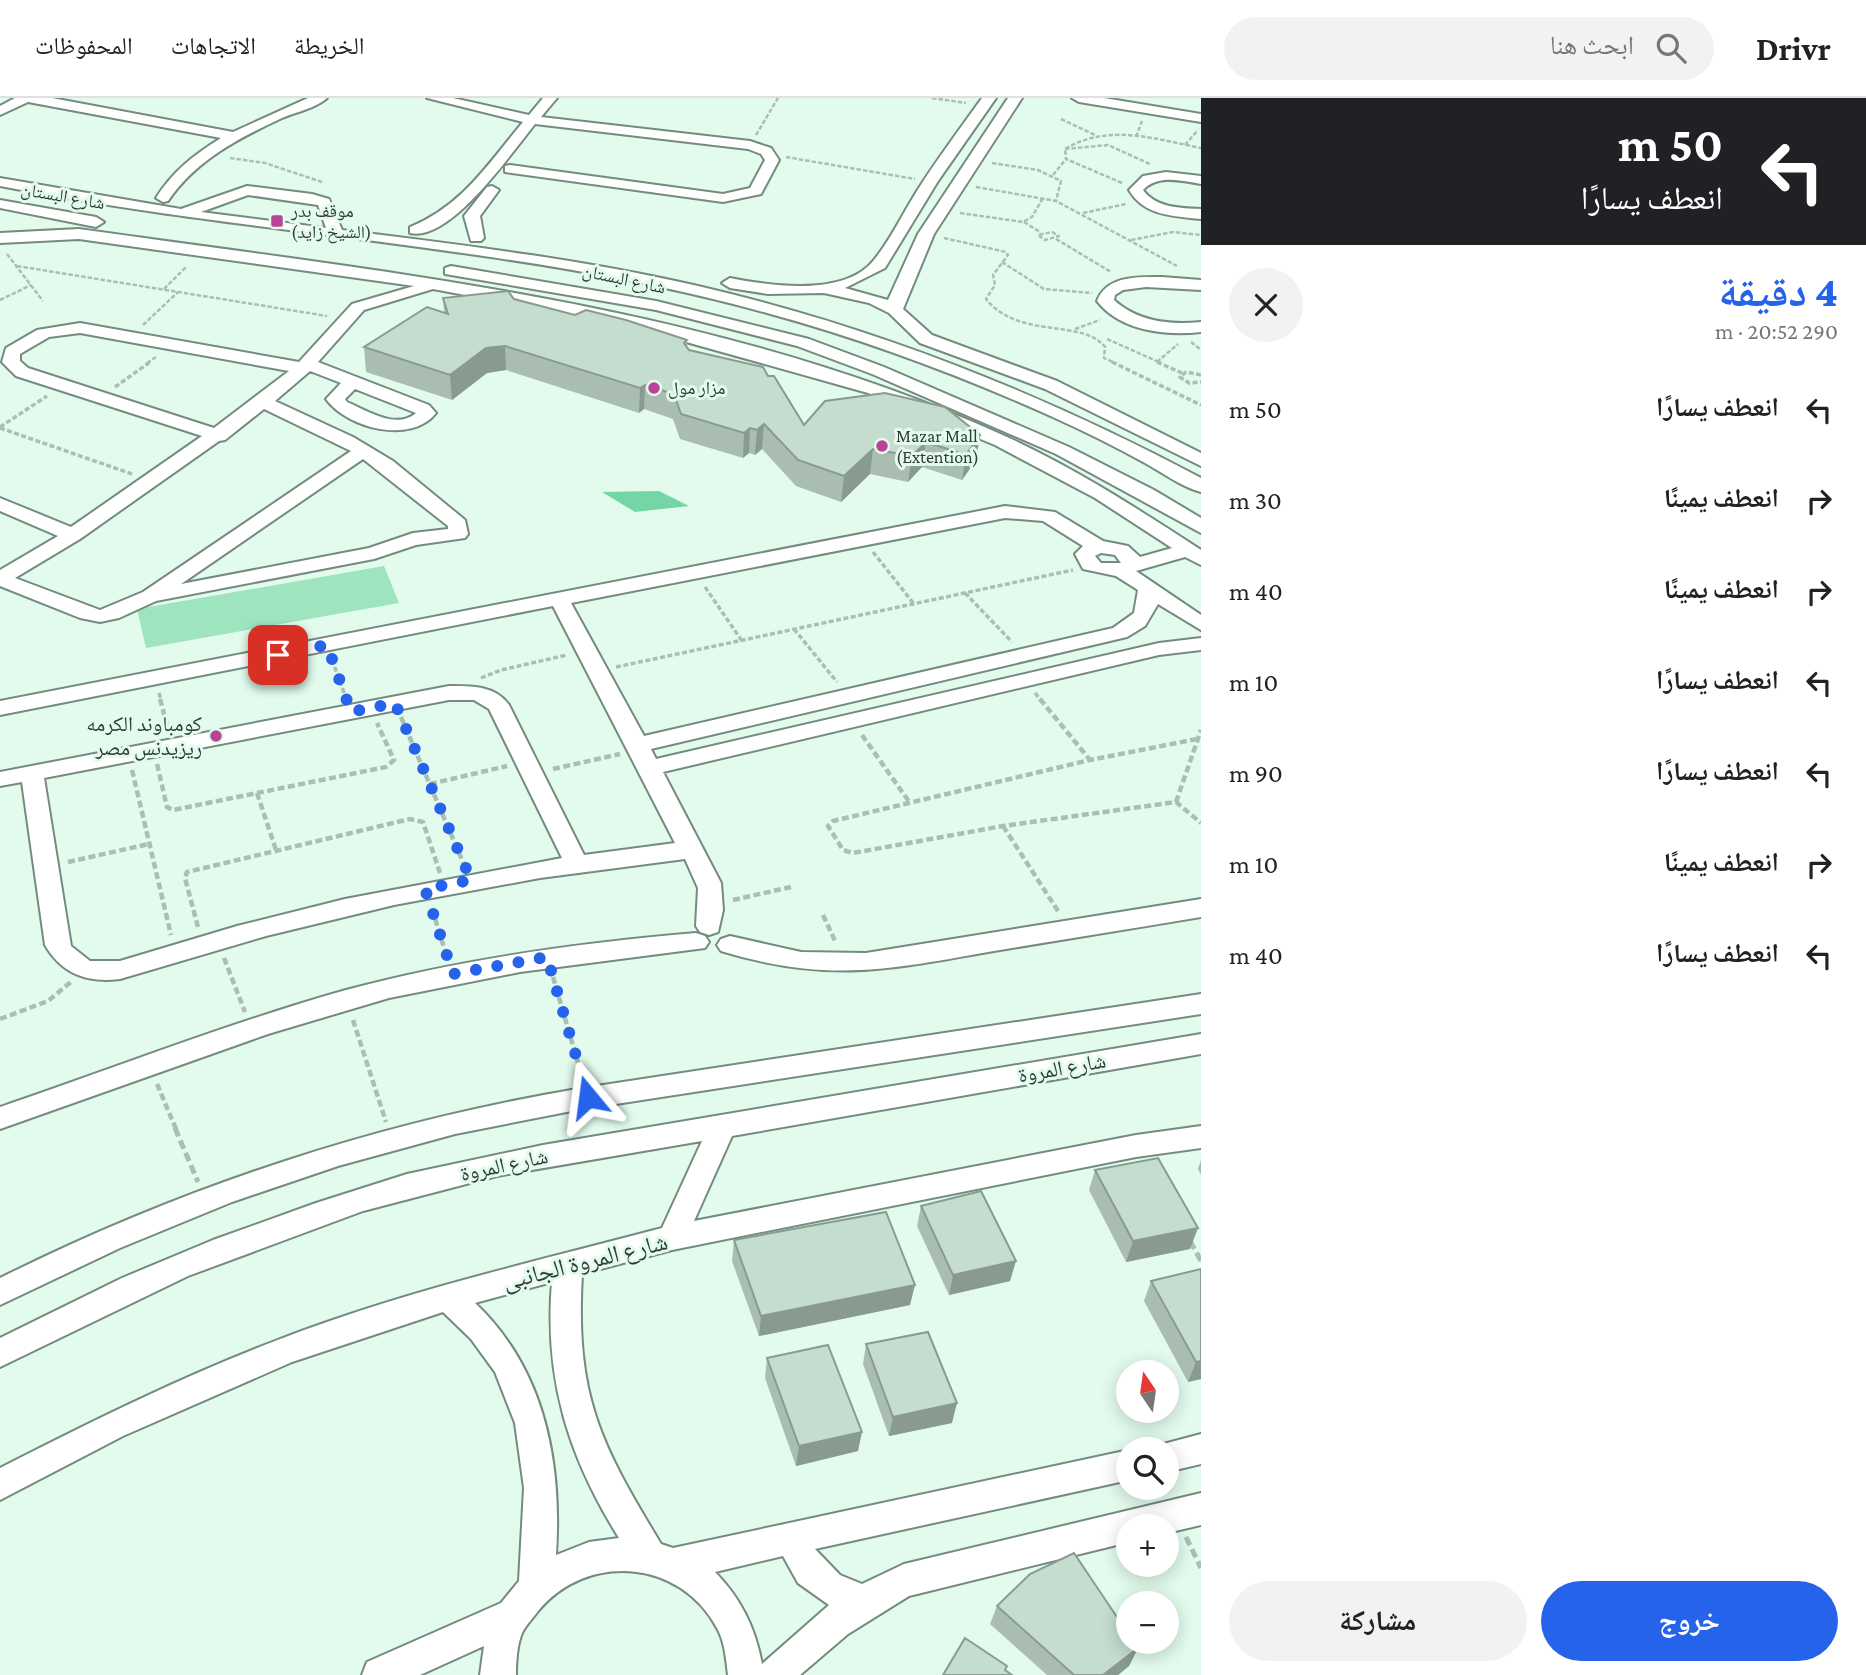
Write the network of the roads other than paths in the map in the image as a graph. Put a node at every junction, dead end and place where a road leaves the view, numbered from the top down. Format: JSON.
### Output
{"nodes":[{"id":1,"x":6,"y":98,"type":"edge"},
{"id":2,"x":28,"y":98,"type":"edge"},
{"id":3,"x":320,"y":98,"type":"edge"},
{"id":4,"x":433,"y":98,"type":"edge"},
{"id":5,"x":550,"y":98,"type":"edge"},
{"id":6,"x":568,"y":98,"type":"edge"},
{"id":7,"x":1079,"y":98,"type":"edge"},
{"id":8,"x":1124,"y":98,"type":"edge"},
{"id":9,"x":1161,"y":98,"type":"edge"},
{"id":10,"x":1019,"y":99,"type":"edge"},
{"id":11,"x":1099,"y":99,"type":"edge"},
{"id":12,"x":0,"y":101,"type":"edge"},
{"id":13,"x":987,"y":102,"type":"edge"},
{"id":14,"x":1201,"y":105,"type":"edge"},
{"id":15,"x":0,"y":111,"type":"edge"},
{"id":16,"x":1201,"y":112,"type":"edge"},
{"id":17,"x":1201,"y":118,"type":"edge"},
{"id":18,"x":532,"y":120,"type":"junction"},
{"id":19,"x":548,"y":123,"type":"junction"},
{"id":20,"x":238,"y":137,"type":"junction"},
{"id":21,"x":0,"y":167,"type":"edge"},
{"id":22,"x":510,"y":169,"type":"junction"},
{"id":23,"x":933,"y":178,"type":"junction"},
{"id":24,"x":1201,"y":180,"type":"edge"},
{"id":25,"x":0,"y":182,"type":"edge"},
{"id":26,"x":959,"y":182,"type":"junction"},
{"id":27,"x":37,"y":190,"type":"junction"},
{"id":28,"x":65,"y":195,"type":"junction"},
{"id":29,"x":0,"y":197,"type":"edge"},
{"id":30,"x":218,"y":199,"type":"junction"},
{"id":31,"x":0,"y":204,"type":"edge"},
{"id":32,"x":171,"y":208,"type":"junction"},
{"id":33,"x":1201,"y":214,"type":"edge"},
{"id":34,"x":330,"y":217,"type":"junction"},
{"id":35,"x":66,"y":218,"type":"junction"},
{"id":36,"x":440,"y":220,"type":"junction"},
{"id":37,"x":415,"y":230,"type":"junction"},
{"id":38,"x":474,"y":231,"type":"junction"},
{"id":39,"x":384,"y":239,"type":"junction"},
{"id":40,"x":8,"y":240,"type":"edge"},
{"id":41,"x":297,"y":249,"type":"junction"},
{"id":42,"x":313,"y":268,"type":"junction"},
{"id":43,"x":331,"y":271,"type":"junction"},
{"id":44,"x":870,"y":272,"type":"junction"},
{"id":45,"x":489,"y":276,"type":"junction"},
{"id":46,"x":905,"y":280,"type":"junction"},
{"id":47,"x":719,"y":281,"type":"junction"},
{"id":48,"x":442,"y":285,"type":"junction"},
{"id":49,"x":1201,"y":285,"type":"edge"},
{"id":50,"x":814,"y":290,"type":"junction"},
{"id":51,"x":706,"y":294,"type":"junction"},
{"id":52,"x":514,"y":298,"type":"junction"},
{"id":53,"x":895,"y":310,"type":"junction"},
{"id":54,"x":353,"y":313,"type":"junction"},
{"id":55,"x":795,"y":316,"type":"junction"},
{"id":56,"x":538,"y":321,"type":"edge"},
{"id":57,"x":1201,"y":327,"type":"edge"},
{"id":58,"x":779,"y":335,"type":"junction"},
{"id":59,"x":876,"y":341,"type":"junction"},
{"id":60,"x":305,"y":366,"type":"junction"},
{"id":61,"x":864,"y":366,"type":"junction"},
{"id":62,"x":808,"y":370,"type":"junction"},
{"id":63,"x":785,"y":379,"type":"dead end"},
{"id":64,"x":353,"y":381,"type":"dead end"},
{"id":65,"x":1051,"y":385,"type":"junction"},
{"id":66,"x":1028,"y":399,"type":"junction"},
{"id":67,"x":263,"y":402,"type":"junction"},
{"id":68,"x":219,"y":436,"type":"junction"},
{"id":69,"x":1201,"y":445,"type":"edge"},
{"id":70,"x":1176,"y":446,"type":"junction"},
{"id":71,"x":363,"y":451,"type":"junction"},
{"id":72,"x":1201,"y":460,"type":"edge"},
{"id":73,"x":1118,"y":480,"type":"junction"},
{"id":74,"x":1201,"y":486,"type":"edge"},
{"id":75,"x":0,"y":504,"type":"edge"},
{"id":76,"x":1118,"y":505,"type":"junction"},
{"id":77,"x":1150,"y":525,"type":"junction"},
{"id":78,"x":1201,"y":527,"type":"edge"},
{"id":79,"x":73,"y":535,"type":"junction"},
{"id":80,"x":1100,"y":553,"type":"junction"},
{"id":81,"x":1194,"y":555,"type":"edge"},
{"id":82,"x":1126,"y":568,"type":"junction"},
{"id":83,"x":0,"y":578,"type":"edge"},
{"id":84,"x":1148,"y":590,"type":"junction"},
{"id":85,"x":149,"y":596,"type":"junction"},
{"id":86,"x":558,"y":597,"type":"junction"},
{"id":87,"x":1201,"y":624,"type":"edge"},
{"id":88,"x":1201,"y":644,"type":"edge"},
{"id":89,"x":923,"y":679,"type":"junction"},
{"id":90,"x":938,"y":701,"type":"junction"},
{"id":91,"x":0,"y":708,"type":"edge"},
{"id":92,"x":642,"y":754,"type":"junction"},
{"id":93,"x":32,"y":773,"type":"junction"},
{"id":94,"x":0,"y":779,"type":"edge"},
{"id":95,"x":689,"y":850,"type":"junction"},
{"id":96,"x":576,"y":863,"type":"junction"},
{"id":97,"x":1201,"y":908,"type":"edge"},
{"id":98,"x":705,"y":924,"type":"junction"},
{"id":99,"x":1201,"y":1004,"type":"edge"},
{"id":100,"x":1201,"y":1044,"type":"edge"},
{"id":101,"x":0,"y":1118,"type":"edge"},
{"id":102,"x":722,"y":1126,"type":"junction"},
{"id":103,"x":1201,"y":1137,"type":"edge"},
{"id":104,"x":672,"y":1238,"type":"junction"},
{"id":105,"x":568,"y":1264,"type":"junction"},
{"id":106,"x":0,"y":1292,"type":"edge"},
{"id":107,"x":448,"y":1297,"type":"junction"},
{"id":108,"x":0,"y":1353,"type":"edge"},
{"id":109,"x":1201,"y":1449,"type":"edge"},
{"id":110,"x":1179,"y":1454,"type":"edge"},
{"id":111,"x":1116,"y":1468,"type":"edge"},
{"id":112,"x":0,"y":1485,"type":"edge"},
{"id":113,"x":1201,"y":1509,"type":"edge"},
{"id":114,"x":793,"y":1538,"type":"junction"},
{"id":115,"x":662,"y":1560,"type":"junction"},
{"id":116,"x":536,"y":1586,"type":"junction"},
{"id":117,"x":862,"y":1601,"type":"junction"},
{"id":118,"x":513,"y":1615,"type":"junction"},
{"id":119,"x":385,"y":1674,"type":"edge"},
{"id":120,"x":498,"y":1675,"type":"edge"},
{"id":121,"x":746,"y":1675,"type":"edge"},
{"id":122,"x":775,"y":1675,"type":"edge"}],
"edges":[{"from":1,"to":12,"type":"street"},
{"from":2,"to":15,"type":"street"},
{"from":2,"to":20,"type":"street"},
{"from":3,"to":20,"type":"street"},
{"from":4,"to":18,"type":"street"},
{"from":5,"to":18,"type":"street"},
{"from":6,"to":19,"type":"street"},
{"from":7,"to":11,"type":"street"},
{"from":8,"to":16,"type":"street"},
{"from":9,"to":14,"type":"street"},
{"from":10,"to":26,"type":"street"},
{"from":11,"to":17,"type":"street"},
{"from":13,"to":23,"type":"street"},
{"from":18,"to":19,"type":"street"},
{"from":18,"to":36,"type":"street"},
{"from":19,"to":22,"type":"street"},
{"from":19,"to":22,"type":"street"},
{"from":20,"to":32,"type":"street"},
{"from":21,"to":32,"type":"street"},
{"from":22,"to":38,"type":"street"},
{"from":23,"to":26,"type":"street"},
{"from":23,"to":44,"type":"street"},
{"from":24,"to":33,"type":"street"},
{"from":25,"to":27,"type":"street","name":"شارع البستان"},
{"from":26,"to":46,"type":"street"},
{"from":27,"to":28,"type":"street","name":"شارع البستان"},
{"from":27,"to":29,"type":"street"},
{"from":28,"to":32,"type":"street","name":"شارع البستان"},
{"from":28,"to":35,"type":"street"},
{"from":30,"to":32,"type":"street"},
{"from":30,"to":34,"type":"street"},
{"from":30,"to":34,"type":"street"},
{"from":31,"to":35,"type":"street","name":"شارع البستان"},
{"from":32,"to":34,"type":"street","name":"شارع البستان"},
{"from":34,"to":39,"type":"street","name":"شارع البستان"},
{"from":35,"to":40,"type":"street"},
{"from":35,"to":41,"type":"street","name":"شارع البستان"},
{"from":36,"to":37,"type":"street"},
{"from":36,"to":38,"type":"street"},
{"from":37,"to":38,"type":"street"},
{"from":37,"to":39,"type":"street"},
{"from":38,"to":47,"type":"street"},
{"from":39,"to":51,"type":"street","name":"شارع البستان"},
{"from":40,"to":42,"type":"street"},
{"from":41,"to":42,"type":"street"},
{"from":41,"to":45,"type":"street","name":"شارع البستان"},
{"from":42,"to":43,"type":"street"},
{"from":43,"to":48,"type":"street"},
{"from":43,"to":54,"type":"street"},
{"from":44,"to":46,"type":"street"},
{"from":44,"to":50,"type":"street"},
{"from":45,"to":48,"type":"street"},
{"from":45,"to":58,"type":"street","name":"شارع البستان"},
{"from":46,"to":53,"type":"street"},
{"from":47,"to":50,"type":"street"},
{"from":47,"to":51,"type":"street"},
{"from":48,"to":52,"type":"street"},
{"from":48,"to":54,"type":"street"},
{"from":49,"to":57,"type":"street"},
{"from":50,"to":53,"type":"street"},
{"from":51,"to":55,"type":"street","name":"شارع البستان"},
{"from":52,"to":56,"type":"street"},
{"from":52,"to":62,"type":"street"},
{"from":53,"to":65,"type":"street"},
{"from":54,"to":60,"type":"street"},
{"from":55,"to":58,"type":"street"},
{"from":55,"to":59,"type":"street","name":"شارع البستان"},
{"from":58,"to":61,"type":"street","name":"شارع البستان"},
{"from":59,"to":61,"type":"street"},
{"from":59,"to":66,"type":"street","name":"شارع البستان"},
{"from":60,"to":64,"type":"street"},
{"from":60,"to":67,"type":"street"},
{"from":60,"to":68,"type":"street"},
{"from":61,"to":73,"type":"street","name":"شارع البستان"},
{"from":62,"to":63,"type":"street"},
{"from":62,"to":76,"type":"street"},
{"from":65,"to":66,"type":"street"},
{"from":65,"to":70,"type":"street"},
{"from":66,"to":74,"type":"street","name":"شارع البستان"},
{"from":67,"to":68,"type":"street"},
{"from":67,"to":71,"type":"street"},
{"from":68,"to":79,"type":"street"},
{"from":69,"to":70,"type":"street"},
{"from":70,"to":72,"type":"street"},
{"from":71,"to":85,"type":"street"},
{"from":71,"to":85,"type":"street"},
{"from":73,"to":76,"type":"street"},
{"from":73,"to":78,"type":"street","name":"شارع البستان"},
{"from":75,"to":79,"type":"street"},
{"from":76,"to":77,"type":"street"},
{"from":77,"to":80,"type":"street"},
{"from":77,"to":81,"type":"street"},
{"from":79,"to":83,"type":"street"},
{"from":80,"to":82,"type":"street"},
{"from":80,"to":82,"type":"street"},
{"from":80,"to":86,"type":"street"},
{"from":81,"to":82,"type":"street"},
{"from":82,"to":84,"type":"street"},
{"from":83,"to":85,"type":"street"},
{"from":84,"to":87,"type":"street"},
{"from":84,"to":89,"type":"street"},
{"from":86,"to":91,"type":"street"},
{"from":86,"to":92,"type":"street"},
{"from":88,"to":90,"type":"street"},
{"from":89,"to":90,"type":"street"},
{"from":89,"to":92,"type":"street"},
{"from":90,"to":92,"type":"street"},
{"from":92,"to":95,"type":"street"},
{"from":93,"to":94,"type":"street"},
{"from":93,"to":96,"type":"street"},
{"from":93,"to":96,"type":"street"},
{"from":95,"to":96,"type":"street"},
{"from":95,"to":98,"type":"street"},
{"from":97,"to":98,"type":"street"},
{"from":98,"to":101,"type":"street"},
{"from":99,"to":106,"type":"street","name":"شارع المروة"},
{"from":100,"to":102,"type":"street","name":"شارع المروة"},
{"from":102,"to":104,"type":"street"},
{"from":102,"to":108,"type":"street","name":"شارع المروة"},
{"from":103,"to":104,"type":"street","name":"شارع المروة الجانبى"},
{"from":104,"to":105,"type":"street","name":"شارع المروة الجانبى"},
{"from":105,"to":107,"type":"street","name":"شارع المروة الجانبى"},
{"from":105,"to":115,"type":"street"},
{"from":107,"to":112,"type":"street","name":"شارع المروة الجانبى"},
{"from":107,"to":116,"type":"street"},
{"from":109,"to":110,"type":"street"},
{"from":111,"to":114,"type":"street"},
{"from":113,"to":117,"type":"street"},
{"from":114,"to":115,"type":"street"},
{"from":114,"to":117,"type":"street"},
{"from":115,"to":116,"type":"street"},
{"from":115,"to":121,"type":"street"},
{"from":116,"to":118,"type":"street"},
{"from":117,"to":122,"type":"street"},
{"from":118,"to":119,"type":"street"},
{"from":118,"to":120,"type":"street"}]}
